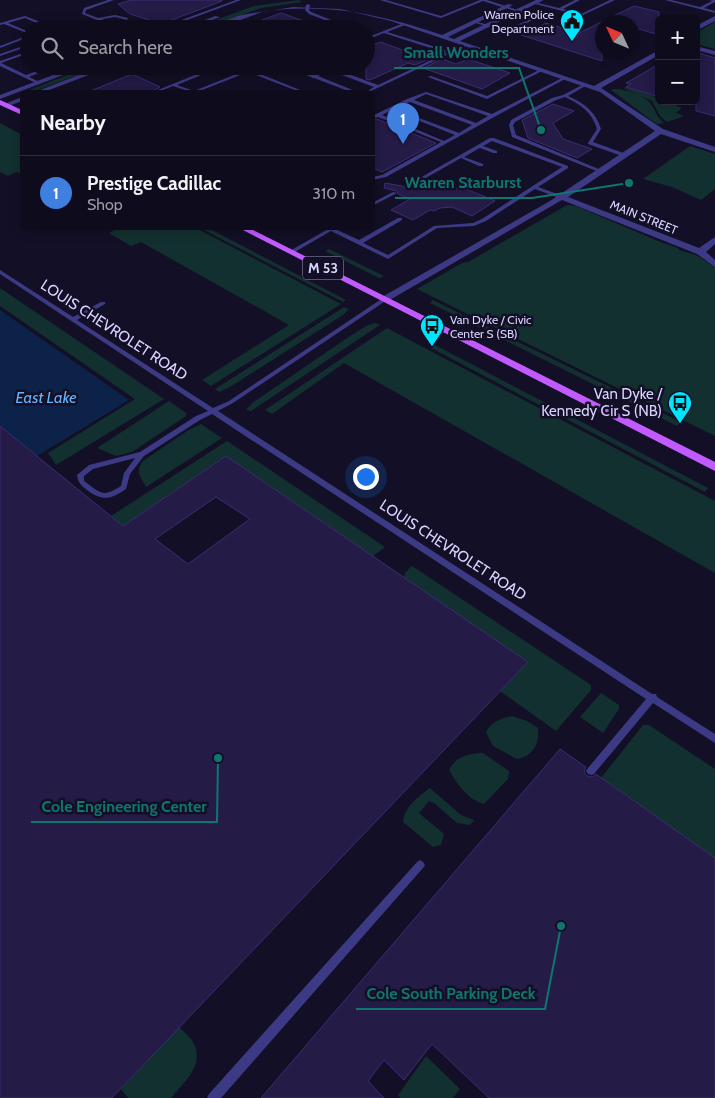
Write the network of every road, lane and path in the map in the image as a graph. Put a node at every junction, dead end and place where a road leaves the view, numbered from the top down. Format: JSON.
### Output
{"nodes":[{"id":1,"x":112,"y":0,"type":"edge"},
{"id":2,"x":239,"y":0,"type":"edge"},
{"id":3,"x":285,"y":0,"type":"edge"},
{"id":4,"x":332,"y":0,"type":"edge"},
{"id":5,"x":382,"y":0,"type":"edge"},
{"id":6,"x":483,"y":0,"type":"edge"},
{"id":7,"x":578,"y":0,"type":"edge"},
{"id":8,"x":612,"y":0,"type":"edge"},
{"id":9,"x":667,"y":0,"type":"edge"},
{"id":10,"x":712,"y":0,"type":"edge"},
{"id":11,"x":537,"y":1,"type":"edge"},
{"id":12,"x":309,"y":2,"type":"edge"},
{"id":13,"x":513,"y":4,"type":"dead end"},
{"id":14,"x":253,"y":5,"type":"dead end"},
{"id":15,"x":505,"y":7,"type":"junction"},
{"id":16,"x":700,"y":9,"type":"junction"},
{"id":17,"x":559,"y":10,"type":"junction"},
{"id":18,"x":518,"y":11,"type":"junction"},
{"id":19,"x":715,"y":12,"type":"edge"},
{"id":20,"x":222,"y":15,"type":"dead end"},
{"id":21,"x":715,"y":18,"type":"edge"},
{"id":22,"x":127,"y":19,"type":"dead end"},
{"id":23,"x":33,"y":20,"type":"edge"},
{"id":24,"x":99,"y":20,"type":"joint"},
{"id":25,"x":185,"y":20,"type":"edge"},
{"id":26,"x":209,"y":20,"type":"edge"},
{"id":27,"x":233,"y":20,"type":"edge"},
{"id":28,"x":327,"y":20,"type":"edge"},
{"id":29,"x":392,"y":20,"type":"junction"},
{"id":30,"x":474,"y":22,"type":"junction"},
{"id":31,"x":2,"y":24,"type":"edge"},
{"id":32,"x":404,"y":24,"type":"junction"},
{"id":33,"x":487,"y":26,"type":"junction"},
{"id":34,"x":700,"y":27,"type":"edge"},
{"id":35,"x":20,"y":31,"type":"edge"},
{"id":36,"x":507,"y":31,"type":"junction"},
{"id":37,"x":384,"y":32,"type":"junction"},
{"id":38,"x":514,"y":33,"type":"dead end"},
{"id":39,"x":375,"y":36,"type":"edge"},
{"id":40,"x":442,"y":37,"type":"junction"},
{"id":41,"x":20,"y":39,"type":"edge"},
{"id":42,"x":454,"y":41,"type":"junction"},
{"id":43,"x":466,"y":45,"type":"junction"},
{"id":44,"x":0,"y":47,"type":"edge"},
{"id":45,"x":20,"y":48,"type":"edge"},
{"id":46,"x":700,"y":49,"type":"edge"},
{"id":47,"x":450,"y":53,"type":"junction"},
{"id":48,"x":715,"y":53,"type":"edge"},
{"id":49,"x":655,"y":54,"type":"edge"},
{"id":50,"x":0,"y":55,"type":"edge"},
{"id":51,"x":20,"y":55,"type":"edge"},
{"id":52,"x":0,"y":63,"type":"edge"},
{"id":53,"x":542,"y":70,"type":"junction"},
{"id":54,"x":20,"y":73,"type":"edge"},
{"id":55,"x":60,"y":75,"type":"edge"},
{"id":56,"x":85,"y":75,"type":"edge"},
{"id":57,"x":199,"y":75,"type":"edge"},
{"id":58,"x":238,"y":75,"type":"edge"},
{"id":59,"x":259,"y":75,"type":"edge"},
{"id":60,"x":309,"y":75,"type":"edge"},
{"id":61,"x":318,"y":75,"type":"edge"},
{"id":62,"x":347,"y":75,"type":"edge"},
{"id":63,"x":27,"y":76,"type":"edge"},
{"id":64,"x":313,"y":77,"type":"junction"},
{"id":65,"x":430,"y":77,"type":"dead end"},
{"id":66,"x":565,"y":78,"type":"junction"},
{"id":67,"x":39,"y":83,"type":"junction"},
{"id":68,"x":174,"y":85,"type":"junction"},
{"id":69,"x":585,"y":85,"type":"junction"},
{"id":70,"x":378,"y":87,"type":"junction"},
{"id":71,"x":596,"y":88,"type":"junction"},
{"id":72,"x":44,"y":90,"type":"edge"},
{"id":73,"x":160,"y":90,"type":"edge"},
{"id":74,"x":189,"y":90,"type":"edge"},
{"id":75,"x":200,"y":90,"type":"edge"},
{"id":76,"x":299,"y":90,"type":"edge"},
{"id":77,"x":349,"y":90,"type":"edge"},
{"id":78,"x":371,"y":90,"type":"edge"},
{"id":79,"x":565,"y":96,"type":"junction"},
{"id":80,"x":0,"y":97,"type":"edge"},
{"id":81,"x":20,"y":100,"type":"edge"},
{"id":82,"x":409,"y":100,"type":"junction"},
{"id":83,"x":2,"y":104,"type":"edge"},
{"id":84,"x":392,"y":109,"type":"junction"},
{"id":85,"x":20,"y":112,"type":"edge"},
{"id":86,"x":378,"y":115,"type":"junction"},
{"id":87,"x":375,"y":116,"type":"edge"},
{"id":88,"x":492,"y":116,"type":"junction"},
{"id":89,"x":476,"y":125,"type":"junction"},
{"id":90,"x":660,"y":131,"type":"junction"},
{"id":91,"x":458,"y":134,"type":"junction"},
{"id":92,"x":444,"y":142,"type":"junction"},
{"id":93,"x":480,"y":146,"type":"junction"},
{"id":94,"x":715,"y":150,"type":"edge"},
{"id":95,"x":495,"y":152,"type":"dead end"},
{"id":96,"x":624,"y":155,"type":"junction"},
{"id":97,"x":460,"y":157,"type":"junction"},
{"id":98,"x":481,"y":165,"type":"dead end"},
{"id":99,"x":599,"y":170,"type":"junction"},
{"id":100,"x":545,"y":171,"type":"dead end"},
{"id":101,"x":554,"y":175,"type":"junction"},
{"id":102,"x":375,"y":179,"type":"edge"},
{"id":103,"x":406,"y":187,"type":"dead end"},
{"id":104,"x":534,"y":187,"type":"junction"},
{"id":105,"x":395,"y":193,"type":"dead end"},
{"id":106,"x":561,"y":197,"type":"junction"},
{"id":107,"x":375,"y":204,"type":"edge"},
{"id":108,"x":400,"y":219,"type":"dead end"},
{"id":109,"x":248,"y":230,"type":"edge"},
{"id":110,"x":329,"y":230,"type":"edge"},
{"id":111,"x":335,"y":230,"type":"edge"},
{"id":112,"x":715,"y":240,"type":"edge"},
{"id":113,"x":358,"y":243,"type":"junction"},
{"id":114,"x":291,"y":252,"type":"junction"},
{"id":115,"x":700,"y":252,"type":"junction"},
{"id":116,"x":715,"y":264,"type":"edge"},
{"id":117,"x":0,"y":272,"type":"edge"},
{"id":118,"x":385,"y":299,"type":"junction"},
{"id":119,"x":103,"y":303,"type":"dead end"},
{"id":120,"x":72,"y":320,"type":"junction"},
{"id":121,"x":213,"y":411,"type":"junction"},
{"id":122,"x":142,"y":454,"type":"junction"},
{"id":123,"x":715,"y":467,"type":"edge"},
{"id":124,"x":653,"y":697,"type":"junction"},
{"id":125,"x":715,"y":739,"type":"edge"},
{"id":126,"x":591,"y":770,"type":"dead end"},
{"id":127,"x":420,"y":865,"type":"dead end"},
{"id":128,"x":213,"y":1098,"type":"edge"}],
"edges":[{"from":1,"to":24,"type":"lane"},
{"from":2,"to":25,"type":"lane"},
{"from":3,"to":14,"type":"street"},
{"from":4,"to":29,"type":"street"},
{"from":5,"to":6,"type":"lane"},
{"from":6,"to":15,"type":"lane"},
{"from":7,"to":17,"type":"lane"},
{"from":8,"to":17,"type":"lane"},
{"from":9,"to":16,"type":"lane"},
{"from":10,"to":16,"type":"lane"},
{"from":11,"to":17,"type":"lane"},
{"from":11,"to":18,"type":"street"},
{"from":12,"to":27,"type":"street"},
{"from":12,"to":28,"type":"lane"},
{"from":12,"to":29,"type":"street"},
{"from":13,"to":15,"type":"street"},
{"from":15,"to":18,"type":"lane"},
{"from":15,"to":30,"type":"street"},
{"from":16,"to":19,"type":"lane"},
{"from":18,"to":33,"type":"street"},
{"from":18,"to":36,"type":"lane"},
{"from":20,"to":26,"type":"street"},
{"from":21,"to":34,"type":"street"},
{"from":22,"to":24,"type":"lane"},
{"from":23,"to":31,"type":"lane"},
{"from":29,"to":32,"type":"street"},
{"from":30,"to":33,"type":"lane"},
{"from":30,"to":40,"type":"street"},
{"from":31,"to":35,"type":"lane"},
{"from":32,"to":37,"type":"lane"},
{"from":32,"to":40,"type":"street"},
{"from":33,"to":36,"type":"lane"},
{"from":33,"to":42,"type":"street"},
{"from":36,"to":38,"type":"lane"},
{"from":37,"to":39,"type":"lane"},
{"from":37,"to":47,"type":"lane"},
{"from":40,"to":42,"type":"street"},
{"from":41,"to":44,"type":"lane"},
{"from":42,"to":43,"type":"street"},
{"from":43,"to":47,"type":"lane"},
{"from":43,"to":53,"type":"street"},
{"from":45,"to":50,"type":"lane"},
{"from":46,"to":48,"type":"street"},
{"from":47,"to":70,"type":"lane"},
{"from":49,"to":71,"type":"street"},
{"from":51,"to":52,"type":"lane"},
{"from":52,"to":54,"type":"lane"},
{"from":53,"to":65,"type":"lane"},
{"from":53,"to":66,"type":"street"},
{"from":55,"to":67,"type":"street"},
{"from":56,"to":72,"type":"street"},
{"from":57,"to":68,"type":"lane"},
{"from":58,"to":75,"type":"lane"},
{"from":59,"to":76,"type":"lane"},
{"from":60,"to":64,"type":"lane"},
{"from":61,"to":64,"type":"lane"},
{"from":62,"to":70,"type":"lane"},
{"from":63,"to":67,"type":"lane"},
{"from":64,"to":77,"type":"lane"},
{"from":66,"to":69,"type":"street"},
{"from":66,"to":88,"type":"lane"},
{"from":67,"to":80,"type":"street"},
{"from":68,"to":73,"type":"lane"},
{"from":68,"to":74,"type":"lane"},
{"from":69,"to":71,"type":"street"},
{"from":69,"to":79,"type":"lane"},
{"from":70,"to":78,"type":"lane"},
{"from":71,"to":90,"type":"street"},
{"from":79,"to":96,"type":"lane"},
{"from":79,"to":99,"type":"lane"},
{"from":81,"to":83,"type":"street"},
{"from":82,"to":84,"type":"lane"},
{"from":82,"to":88,"type":"lane"},
{"from":82,"to":89,"type":"lane"},
{"from":83,"to":85,"type":"main road"},
{"from":84,"to":86,"type":"lane"},
{"from":84,"to":91,"type":"lane"},
{"from":86,"to":87,"type":"lane"},
{"from":86,"to":92,"type":"lane"},
{"from":88,"to":89,"type":"lane"},
{"from":89,"to":91,"type":"lane"},
{"from":90,"to":94,"type":"street"},
{"from":90,"to":96,"type":"street"},
{"from":91,"to":92,"type":"lane"},
{"from":92,"to":102,"type":"lane"},
{"from":93,"to":95,"type":"lane"},
{"from":93,"to":97,"type":"lane"},
{"from":93,"to":101,"type":"lane"},
{"from":96,"to":99,"type":"street"},
{"from":97,"to":98,"type":"lane"},
{"from":97,"to":103,"type":"lane"},
{"from":99,"to":106,"type":"street"},
{"from":100,"to":101,"type":"lane"},
{"from":101,"to":104,"type":"lane"},
{"from":104,"to":106,"type":"lane"},
{"from":104,"to":113,"type":"lane"},
{"from":105,"to":107,"type":"lane"},
{"from":106,"to":115,"type":"street","name":"MAIN STREET"},
{"from":106,"to":118,"type":"street"},
{"from":108,"to":113,"type":"lane"},
{"from":109,"to":114,"type":"main road","number":"M 53"},
{"from":110,"to":114,"type":"lane"},
{"from":111,"to":113,"type":"lane"},
{"from":112,"to":115,"type":"street"},
{"from":114,"to":118,"type":"main road","number":"M 53"},
{"from":115,"to":116,"type":"street","name":"MAIN STREET"},
{"from":117,"to":120,"type":"lane","name":"LOUIS CHEVROLET ROAD"},
{"from":118,"to":121,"type":"lane"},
{"from":118,"to":123,"type":"main road","number":"M 53"},
{"from":119,"to":120,"type":"lane"},
{"from":120,"to":121,"type":"lane","name":"LOUIS CHEVROLET ROAD"},
{"from":121,"to":122,"type":"lane"},
{"from":121,"to":124,"type":"lane","name":"LOUIS CHEVROLET ROAD"},
{"from":122,"to":122,"type":"lane"},
{"from":124,"to":125,"type":"lane","name":"LOUIS CHEVROLET ROAD"},
{"from":124,"to":126,"type":"lane"},
{"from":127,"to":128,"type":"lane"}]}
